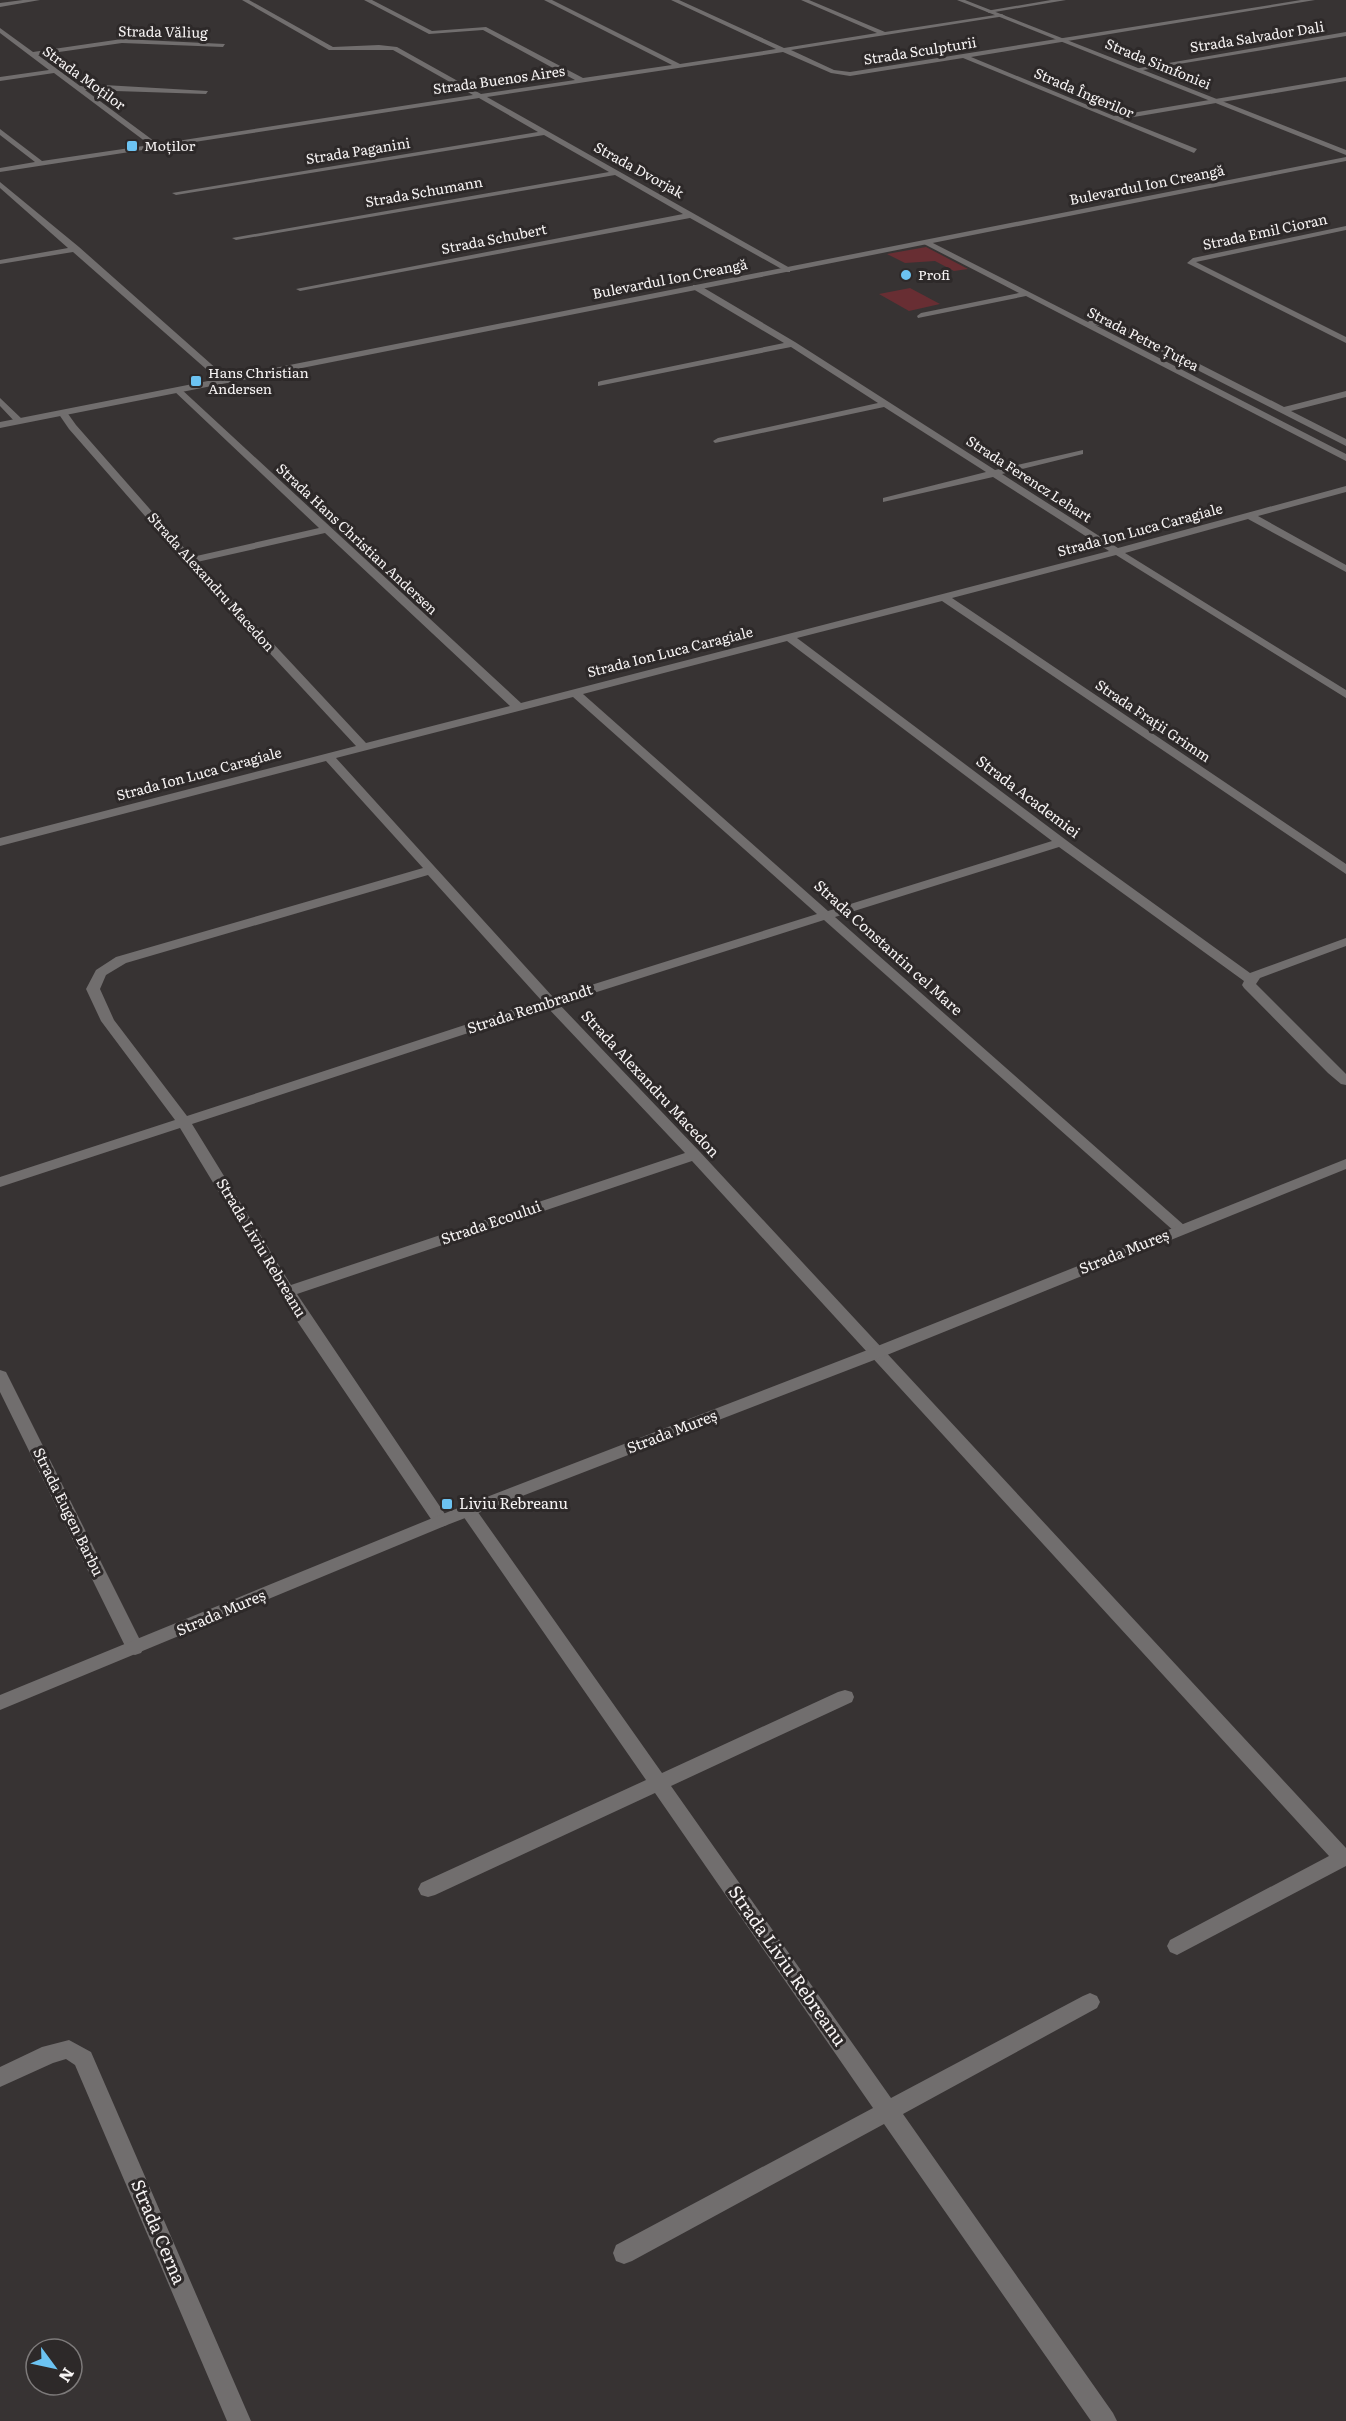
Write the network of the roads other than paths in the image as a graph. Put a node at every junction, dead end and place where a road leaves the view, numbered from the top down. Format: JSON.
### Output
{"nodes":[{"id":1,"x":37,"y":0,"type":"edge"},
{"id":2,"x":245,"y":0,"type":"edge"},
{"id":3,"x":367,"y":0,"type":"edge"},
{"id":4,"x":547,"y":0,"type":"edge"},
{"id":5,"x":674,"y":0,"type":"edge"},
{"id":6,"x":804,"y":0,"type":"edge"},
{"id":7,"x":960,"y":0,"type":"edge"},
{"id":8,"x":1064,"y":0,"type":"edge"},
{"id":9,"x":1312,"y":0,"type":"edge"},
{"id":10,"x":0,"y":5,"type":"edge"},
{"id":11,"x":988,"y":11,"type":"junction"},
{"id":12,"x":1002,"y":16,"type":"junction"},
{"id":13,"x":0,"y":30,"type":"edge"},
{"id":14,"x":1346,"y":34,"type":"edge"},
{"id":15,"x":886,"y":35,"type":"junction"},
{"id":16,"x":1063,"y":40,"type":"junction"},
{"id":17,"x":223,"y":45,"type":"dead end"},
{"id":18,"x":785,"y":50,"type":"junction"},
{"id":19,"x":31,"y":54,"type":"junction"},
{"id":20,"x":964,"y":56,"type":"junction"},
{"id":21,"x":680,"y":66,"type":"junction"},
{"id":22,"x":1137,"y":69,"type":"junction"},
{"id":23,"x":54,"y":71,"type":"junction"},
{"id":24,"x":0,"y":79,"type":"edge"},
{"id":25,"x":1346,"y":79,"type":"edge"},
{"id":26,"x":581,"y":80,"type":"junction"},
{"id":27,"x":78,"y":88,"type":"junction"},
{"id":28,"x":206,"y":92,"type":"dead end"},
{"id":29,"x":476,"y":96,"type":"junction"},
{"id":30,"x":1218,"y":101,"type":"junction"},
{"id":31,"x":1113,"y":118,"type":"junction"},
{"id":32,"x":0,"y":131,"type":"edge"},
{"id":33,"x":544,"y":133,"type":"junction"},
{"id":34,"x":155,"y":145,"type":"junction"},
{"id":35,"x":1194,"y":151,"type":"dead end"},
{"id":36,"x":1346,"y":153,"type":"edge"},
{"id":37,"x":1346,"y":159,"type":"edge"},
{"id":38,"x":40,"y":163,"type":"junction"},
{"id":39,"x":0,"y":170,"type":"edge"},
{"id":40,"x":616,"y":173,"type":"junction"},
{"id":41,"x":0,"y":184,"type":"edge"},
{"id":42,"x":176,"y":193,"type":"dead end"},
{"id":43,"x":693,"y":215,"type":"junction"},
{"id":44,"x":1346,"y":228,"type":"edge"},
{"id":45,"x":236,"y":238,"type":"dead end"},
{"id":46,"x":927,"y":242,"type":"junction"},
{"id":47,"x":76,"y":249,"type":"junction"},
{"id":48,"x":0,"y":262,"type":"edge"},
{"id":49,"x":787,"y":270,"type":"junction"},
{"id":50,"x":696,"y":287,"type":"junction"},
{"id":51,"x":300,"y":289,"type":"dead end"},
{"id":52,"x":1026,"y":294,"type":"junction"},
{"id":53,"x":921,"y":316,"type":"dead end"},
{"id":54,"x":1072,"y":318,"type":"junction"},
{"id":55,"x":1346,"y":327,"type":"edge"},
{"id":56,"x":1328,"y":332,"type":"junction"},
{"id":57,"x":1346,"y":340,"type":"edge"},
{"id":58,"x":792,"y":344,"type":"junction"},
{"id":59,"x":225,"y":381,"type":"junction"},
{"id":60,"x":602,"y":384,"type":"dead end"},
{"id":61,"x":177,"y":390,"type":"junction"},
{"id":62,"x":1346,"y":394,"type":"edge"},
{"id":63,"x":0,"y":401,"type":"edge"},
{"id":64,"x":885,"y":404,"type":"junction"},
{"id":65,"x":1270,"y":405,"type":"junction"},
{"id":66,"x":1252,"y":410,"type":"junction"},
{"id":67,"x":1281,"y":411,"type":"junction"},
{"id":68,"x":63,"y":413,"type":"junction"},
{"id":69,"x":19,"y":421,"type":"junction"},
{"id":70,"x":0,"y":425,"type":"edge"},
{"id":71,"x":718,"y":441,"type":"dead end"},
{"id":72,"x":1346,"y":443,"type":"edge"},
{"id":73,"x":1080,"y":452,"type":"dead end"},
{"id":74,"x":1346,"y":458,"type":"edge"},
{"id":75,"x":995,"y":473,"type":"junction"},
{"id":76,"x":1346,"y":489,"type":"edge"},
{"id":77,"x":886,"y":500,"type":"dead end"},
{"id":78,"x":1252,"y":516,"type":"junction"},
{"id":79,"x":327,"y":529,"type":"junction"},
{"id":80,"x":1117,"y":552,"type":"junction"},
{"id":81,"x":189,"y":561,"type":"junction"},
{"id":82,"x":1346,"y":569,"type":"edge"},
{"id":83,"x":944,"y":597,"type":"junction"},
{"id":84,"x":789,"y":637,"type":"junction"},
{"id":85,"x":574,"y":692,"type":"junction"},
{"id":86,"x":1346,"y":695,"type":"edge"},
{"id":87,"x":518,"y":707,"type":"junction"},
{"id":88,"x":363,"y":747,"type":"junction"},
{"id":89,"x":328,"y":756,"type":"junction"},
{"id":90,"x":0,"y":842,"type":"edge"},
{"id":91,"x":1061,"y":842,"type":"junction"},
{"id":92,"x":430,"y":870,"type":"junction"},
{"id":93,"x":1346,"y":870,"type":"edge"},
{"id":94,"x":826,"y":915,"type":"junction"},
{"id":95,"x":1346,"y":942,"type":"edge"},
{"id":96,"x":1251,"y":980,"type":"junction"},
{"id":97,"x":550,"y":1002,"type":"junction"},
{"id":98,"x":1346,"y":1081,"type":"edge"},
{"id":99,"x":184,"y":1122,"type":"junction"},
{"id":100,"x":695,"y":1155,"type":"junction"},
{"id":101,"x":1346,"y":1164,"type":"edge"},
{"id":102,"x":0,"y":1182,"type":"edge"},
{"id":103,"x":1180,"y":1229,"type":"junction"},
{"id":104,"x":287,"y":1292,"type":"junction"},
{"id":105,"x":876,"y":1353,"type":"junction"},
{"id":106,"x":0,"y":1376,"type":"edge"},
{"id":107,"x":469,"y":1512,"type":"junction"},
{"id":108,"x":441,"y":1521,"type":"junction"},
{"id":109,"x":135,"y":1648,"type":"junction"},
{"id":110,"x":845,"y":1697,"type":"dead end"},
{"id":111,"x":0,"y":1703,"type":"edge"},
{"id":112,"x":658,"y":1783,"type":"junction"},
{"id":113,"x":1345,"y":1857,"type":"edge"},
{"id":114,"x":428,"y":1889,"type":"dead end"},
{"id":115,"x":1177,"y":1946,"type":"dead end"},
{"id":116,"x":1090,"y":2002,"type":"dead end"},
{"id":117,"x":0,"y":2077,"type":"edge"},
{"id":118,"x":888,"y":2111,"type":"junction"},
{"id":119,"x":624,"y":2253,"type":"dead end"},
{"id":120,"x":239,"y":2421,"type":"edge"},
{"id":121,"x":1105,"y":2421,"type":"edge"}],
"edges":[{"from":1,"to":10,"type":"street"},
{"from":2,"to":29,"type":"street","name":"Strada Dvorjak"},
{"from":3,"to":26,"type":"street"},
{"from":4,"to":21,"type":"street"},
{"from":5,"to":18,"type":"street","name":"Strada Sculpturii"},
{"from":6,"to":15,"type":"street"},
{"from":7,"to":11,"type":"street","name":"Strada Simfoniei"},
{"from":8,"to":11,"type":"street"},
{"from":9,"to":16,"type":"street","name":"Strada Sculpturii"},
{"from":11,"to":12,"type":"street","name":"Strada Simfoniei"},
{"from":12,"to":15,"type":"street","name":"Strada Buenos Aires"},
{"from":12,"to":16,"type":"street","name":"Strada Simfoniei"},
{"from":13,"to":19,"type":"street","name":"Strada Moților"},
{"from":14,"to":22,"type":"street","name":"Strada Salvador Dali"},
{"from":15,"to":18,"type":"street","name":"Strada Buenos Aires"},
{"from":16,"to":20,"type":"street","name":"Strada Sculpturii"},
{"from":16,"to":22,"type":"street","name":"Strada Simfoniei"},
{"from":17,"to":19,"type":"street","name":"Strada Văliug"},
{"from":18,"to":20,"type":"street","name":"Strada Sculpturii"},
{"from":18,"to":21,"type":"street","name":"Strada Buenos Aires"},
{"from":19,"to":23,"type":"street","name":"Strada Moților"},
{"from":20,"to":31,"type":"street","name":"Strada Îngerilor"},
{"from":21,"to":26,"type":"street","name":"Strada Buenos Aires"},
{"from":22,"to":30,"type":"street","name":"Strada Simfoniei"},
{"from":23,"to":24,"type":"street"},
{"from":23,"to":27,"type":"street","name":"Strada Moților"},
{"from":25,"to":30,"type":"street"},
{"from":26,"to":29,"type":"street","name":"Strada Buenos Aires"},
{"from":27,"to":28,"type":"street"},
{"from":27,"to":34,"type":"street","name":"Strada Moților"},
{"from":29,"to":33,"type":"street","name":"Strada Dvorjak"},
{"from":29,"to":34,"type":"street","name":"Strada Buenos Aires"},
{"from":30,"to":31,"type":"street"},
{"from":30,"to":36,"type":"street","name":"Strada Simfoniei"},
{"from":31,"to":35,"type":"street","name":"Strada Îngerilor"},
{"from":32,"to":38,"type":"street"},
{"from":33,"to":40,"type":"street","name":"Strada Dvorjak"},
{"from":33,"to":42,"type":"street","name":"Strada Paganini"},
{"from":34,"to":38,"type":"street","name":"Strada Buenos Aires"},
{"from":37,"to":46,"type":"street","name":"Bulevardul Ion Creangă"},
{"from":38,"to":39,"type":"street","name":"Strada Buenos Aires"},
{"from":40,"to":43,"type":"street","name":"Strada Dvorjak"},
{"from":40,"to":45,"type":"street","name":"Strada Schumann"},
{"from":41,"to":47,"type":"street"},
{"from":43,"to":49,"type":"street","name":"Strada Dvorjak"},
{"from":43,"to":51,"type":"street","name":"Strada Schubert"},
{"from":44,"to":56,"type":"street","name":"Strada Emil Cioran"},
{"from":46,"to":49,"type":"street","name":"Bulevardul Ion Creangă"},
{"from":46,"to":52,"type":"street","name":"Strada Petre Țuțea"},
{"from":47,"to":48,"type":"street"},
{"from":47,"to":59,"type":"street"},
{"from":49,"to":50,"type":"street","name":"Bulevardul Ion Creangă"},
{"from":50,"to":58,"type":"street","name":"Strada Ferencz Lehart"},
{"from":50,"to":59,"type":"street","name":"Bulevardul Ion Creangă"},
{"from":52,"to":53,"type":"street"},
{"from":52,"to":54,"type":"street","name":"Strada Petre Țuțea"},
{"from":54,"to":65,"type":"street"},
{"from":54,"to":66,"type":"street","name":"Strada Petre Țuțea"},
{"from":55,"to":56,"type":"street"},
{"from":56,"to":57,"type":"street"},
{"from":58,"to":60,"type":"street"},
{"from":58,"to":64,"type":"street","name":"Strada Ferencz Lehart"},
{"from":59,"to":61,"type":"street","name":"Bulevardul Ion Creangă"},
{"from":61,"to":68,"type":"street","name":"Bulevardul Ion Creangă"},
{"from":61,"to":79,"type":"street","name":"Strada Hans Christian Andersen"},
{"from":62,"to":67,"type":"street"},
{"from":63,"to":69,"type":"street"},
{"from":64,"to":71,"type":"street"},
{"from":64,"to":75,"type":"street","name":"Strada Ferencz Lehart"},
{"from":65,"to":66,"type":"street"},
{"from":65,"to":67,"type":"street"},
{"from":66,"to":74,"type":"street","name":"Strada Petre Țuțea"},
{"from":67,"to":72,"type":"street"},
{"from":68,"to":69,"type":"street","name":"Bulevardul Ion Creangă"},
{"from":68,"to":81,"type":"street","name":"Strada Alexandru Macedon"},
{"from":69,"to":70,"type":"street","name":"Bulevardul Ion Creangă"},
{"from":73,"to":75,"type":"street"},
{"from":75,"to":77,"type":"street"},
{"from":75,"to":80,"type":"street","name":"Strada Ferencz Lehart"},
{"from":76,"to":78,"type":"street","name":"Strada Ion Luca Caragiale"},
{"from":78,"to":80,"type":"street","name":"Strada Ion Luca Caragiale"},
{"from":78,"to":82,"type":"street"},
{"from":79,"to":81,"type":"street"},
{"from":79,"to":87,"type":"street","name":"Strada Hans Christian Andersen"},
{"from":80,"to":83,"type":"street","name":"Strada Ion Luca Caragiale"},
{"from":80,"to":86,"type":"street","name":"Strada Ferencz Lehart"},
{"from":81,"to":88,"type":"street","name":"Strada Alexandru Macedon"},
{"from":83,"to":84,"type":"street","name":"Strada Ion Luca Caragiale"},
{"from":83,"to":93,"type":"street","name":"Strada Frații Grimm"},
{"from":84,"to":85,"type":"street","name":"Strada Ion Luca Caragiale"},
{"from":84,"to":91,"type":"street","name":"Strada Academiei"},
{"from":85,"to":87,"type":"street","name":"Strada Ion Luca Caragiale"},
{"from":85,"to":94,"type":"street","name":"Strada Constantin cel Mare"},
{"from":87,"to":88,"type":"street","name":"Strada Ion Luca Caragiale"},
{"from":88,"to":89,"type":"street","name":"Strada Ion Luca Caragiale"},
{"from":89,"to":90,"type":"street","name":"Strada Ion Luca Caragiale"},
{"from":89,"to":92,"type":"street","name":"Strada Alexandru Macedon"},
{"from":91,"to":94,"type":"street","name":"Strada Rembrandt"},
{"from":91,"to":96,"type":"street","name":"Strada Academiei"},
{"from":92,"to":97,"type":"street","name":"Strada Alexandru Macedon"},
{"from":92,"to":99,"type":"street","name":"Strada Liviu Rebreanu"},
{"from":94,"to":97,"type":"street","name":"Strada Rembrandt"},
{"from":94,"to":103,"type":"street","name":"Strada Constantin cel Mare"},
{"from":95,"to":96,"type":"street"},
{"from":96,"to":98,"type":"street"},
{"from":97,"to":99,"type":"street","name":"Strada Rembrandt"},
{"from":97,"to":100,"type":"street","name":"Strada Alexandru Macedon"},
{"from":99,"to":102,"type":"street","name":"Strada Rembrandt"},
{"from":99,"to":104,"type":"street","name":"Strada Liviu Rebreanu"},
{"from":100,"to":104,"type":"street","name":"Strada Ecoului"},
{"from":100,"to":105,"type":"street","name":"Strada Alexandru Macedon"},
{"from":101,"to":103,"type":"street","name":"Strada Mureș"},
{"from":103,"to":105,"type":"street","name":"Strada Mureș"},
{"from":104,"to":108,"type":"street","name":"Strada Liviu Rebreanu"},
{"from":105,"to":107,"type":"street","name":"Strada Mureș"},
{"from":105,"to":113,"type":"street","name":"Strada Alexandru Macedon"},
{"from":106,"to":109,"type":"street","name":"Strada Eugen Barbu"},
{"from":107,"to":108,"type":"street","name":"Strada Mureș"},
{"from":107,"to":112,"type":"street","name":"Strada Liviu Rebreanu"},
{"from":108,"to":109,"type":"street","name":"Strada Mureș"},
{"from":109,"to":111,"type":"street","name":"Strada Mureș"},
{"from":110,"to":112,"type":"street"},
{"from":112,"to":114,"type":"street"},
{"from":112,"to":118,"type":"street","name":"Strada Liviu Rebreanu"},
{"from":113,"to":115,"type":"street"},
{"from":116,"to":118,"type":"street"},
{"from":117,"to":120,"type":"street","name":"Strada Cerna"},
{"from":118,"to":119,"type":"street"},
{"from":118,"to":121,"type":"street","name":"Strada Liviu Rebreanu"}]}
